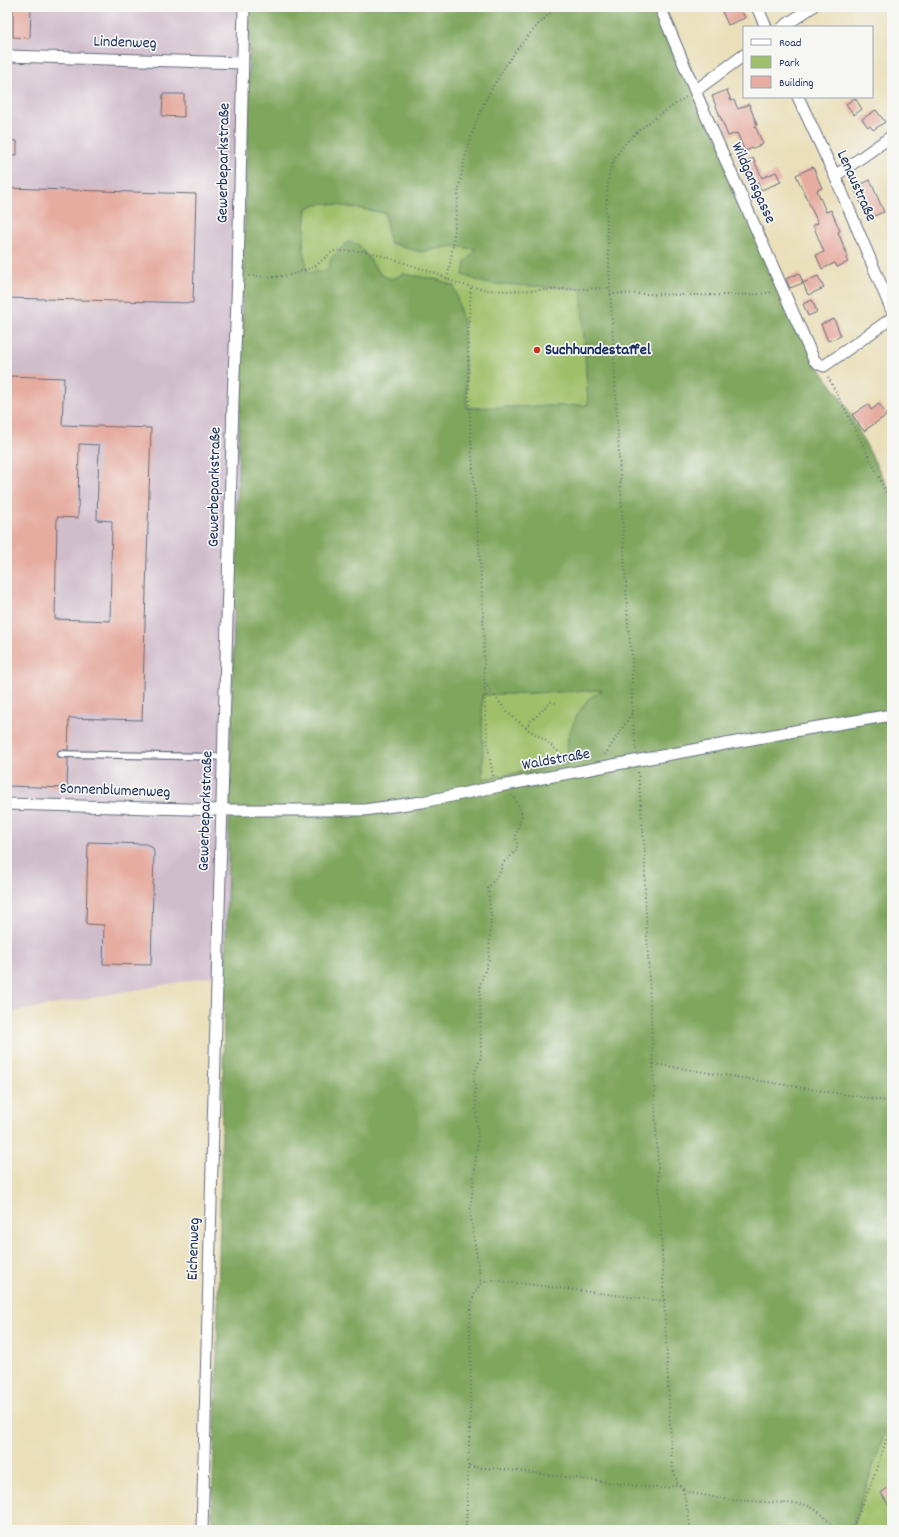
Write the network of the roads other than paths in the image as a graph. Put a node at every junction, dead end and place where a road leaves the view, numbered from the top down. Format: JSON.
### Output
{"nodes":[{"id":1,"x":244,"y":7,"type":"edge"},
{"id":2,"x":660,"y":7,"type":"edge"},
{"id":3,"x":757,"y":7,"type":"edge"},
{"id":4,"x":812,"y":7,"type":"edge"},
{"id":5,"x":766,"y":26,"type":"edge"},
{"id":6,"x":784,"y":26,"type":"edge"},
{"id":7,"x":7,"y":56,"type":"edge"},
{"id":8,"x":743,"y":56,"type":"edge"},
{"id":9,"x":242,"y":63,"type":"junction"},
{"id":10,"x":695,"y":91,"type":"junction"},
{"id":11,"x":798,"y":98,"type":"edge"},
{"id":12,"x":892,"y":136,"type":"edge"},
{"id":13,"x":835,"y":176,"type":"junction"},
{"id":14,"x":892,"y":311,"type":"edge"},
{"id":15,"x":892,"y":318,"type":"edge"},
{"id":16,"x":892,"y":715,"type":"edge"},
{"id":17,"x":61,"y":754,"type":"dead end"},
{"id":18,"x":224,"y":757,"type":"junction"},
{"id":19,"x":7,"y":804,"type":"edge"},
{"id":20,"x":223,"y":810,"type":"junction"},
{"id":21,"x":218,"y":968,"type":"joint"},
{"id":22,"x":202,"y":1530,"type":"edge"}],
"edges":[{"from":1,"to":9,"type":"street","name":"Gewerbeparkstraße"},
{"from":2,"to":10,"type":"street","name":"Wildgansgasse"},
{"from":3,"to":5,"type":"street"},
{"from":4,"to":6,"type":"street"},
{"from":7,"to":9,"type":"street","name":"Lindenweg"},
{"from":8,"to":10,"type":"street"},
{"from":9,"to":18,"type":"street","name":"Gewerbeparkstraße"},
{"from":10,"to":15,"type":"street","name":"Wildgansgasse"},
{"from":11,"to":13,"type":"street","name":"Lenaustraße"},
{"from":12,"to":13,"type":"street"},
{"from":13,"to":14,"type":"street","name":"Lenaustraße"},
{"from":16,"to":20,"type":"street","name":"Waldstraße"},
{"from":17,"to":18,"type":"lane"},
{"from":18,"to":20,"type":"street","name":"Gewerbeparkstraße"},
{"from":19,"to":20,"type":"street","name":"Sonnenblumenweg"},
{"from":20,"to":21,"type":"street","name":"Gewerbeparkstraße"},
{"from":21,"to":22,"type":"street","name":"Eichenweg"}]}
